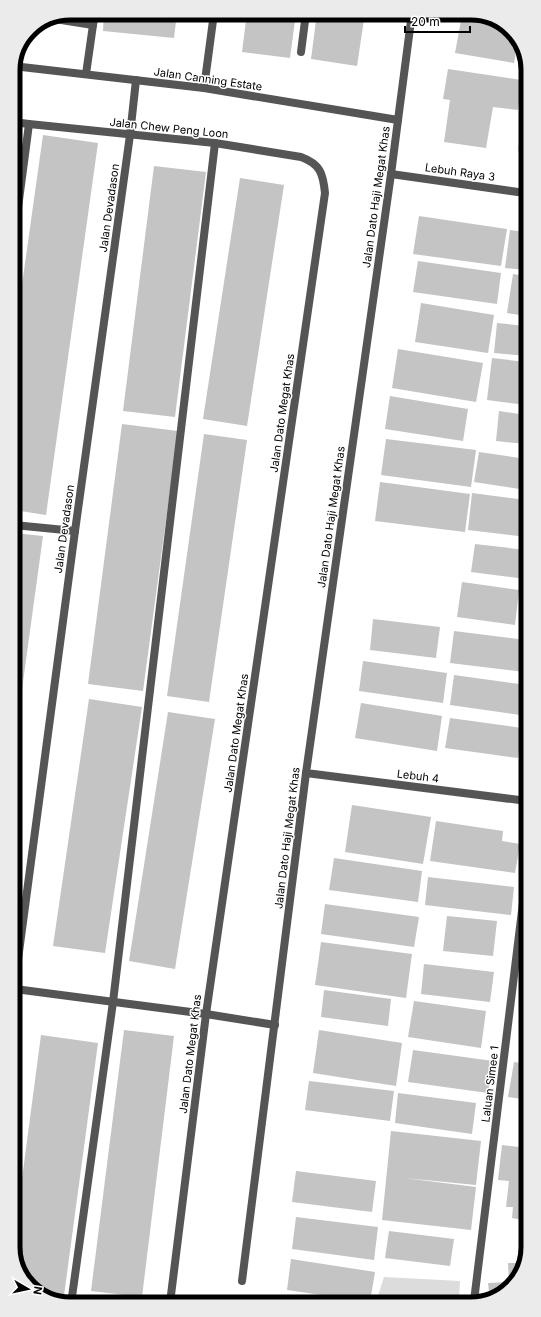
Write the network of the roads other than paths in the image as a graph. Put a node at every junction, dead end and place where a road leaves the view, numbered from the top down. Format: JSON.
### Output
{"nodes":[{"id":1,"x":94,"y":20,"type":"edge"},
{"id":2,"x":213,"y":20,"type":"edge"},
{"id":3,"x":305,"y":20,"type":"edge"},
{"id":4,"x":411,"y":20,"type":"edge"},
{"id":5,"x":65,"y":21,"type":"edge"},
{"id":6,"x":93,"y":25,"type":"junction"},
{"id":7,"x":301,"y":52,"type":"dead end"},
{"id":8,"x":20,"y":67,"type":"edge"},
{"id":9,"x":86,"y":74,"type":"junction"},
{"id":10,"x":136,"y":80,"type":"junction"},
{"id":11,"x":204,"y":88,"type":"junction"},
{"id":12,"x":398,"y":120,"type":"junction"},
{"id":13,"x":20,"y":123,"type":"edge"},
{"id":14,"x":29,"y":124,"type":"junction"},
{"id":15,"x":130,"y":135,"type":"junction"},
{"id":16,"x":215,"y":143,"type":"junction"},
{"id":17,"x":318,"y":168,"type":"joint"},
{"id":18,"x":391,"y":174,"type":"junction"},
{"id":19,"x":20,"y":192,"type":"edge"},
{"id":20,"x":521,"y":192,"type":"edge"},
{"id":21,"x":20,"y":526,"type":"edge"},
{"id":22,"x":75,"y":531,"type":"junction"},
{"id":23,"x":306,"y":773,"type":"junction"},
{"id":24,"x":521,"y":800,"type":"edge"},
{"id":25,"x":521,"y":919,"type":"edge"},
{"id":26,"x":20,"y":944,"type":"edge"},
{"id":27,"x":20,"y":990,"type":"edge"},
{"id":28,"x":114,"y":1002,"type":"junction"},
{"id":29,"x":206,"y":1014,"type":"junction"},
{"id":30,"x":275,"y":1025,"type":"junction"},
{"id":31,"x":242,"y":1281,"type":"dead end"},
{"id":32,"x":72,"y":1297,"type":"edge"},
{"id":33,"x":171,"y":1297,"type":"edge"},
{"id":34,"x":474,"y":1297,"type":"edge"}],
"edges":[{"from":1,"to":6,"type":"street"},
{"from":2,"to":11,"type":"street"},
{"from":3,"to":7,"type":"street"},
{"from":4,"to":12,"type":"street","name":"Jalan Dato Haji Megat Khas"},
{"from":5,"to":6,"type":"street"},
{"from":6,"to":9,"type":"street"},
{"from":8,"to":9,"type":"street","name":"Jalan Canning Estate"},
{"from":9,"to":10,"type":"street","name":"Jalan Canning Estate"},
{"from":10,"to":11,"type":"street","name":"Jalan Canning Estate"},
{"from":10,"to":15,"type":"street","name":"Jalan Devadason"},
{"from":11,"to":12,"type":"street","name":"Jalan Canning Estate"},
{"from":12,"to":18,"type":"street","name":"Jalan Dato Haji Megat Khas"},
{"from":13,"to":14,"type":"street","name":"Jalan Chew Peng Loon"},
{"from":14,"to":15,"type":"street","name":"Jalan Chew Peng Loon"},
{"from":14,"to":19,"type":"street"},
{"from":15,"to":16,"type":"street","name":"Jalan Chew Peng Loon"},
{"from":15,"to":22,"type":"street","name":"Jalan Devadason"},
{"from":16,"to":17,"type":"street","name":"Jalan Chew Peng Loon"},
{"from":16,"to":28,"type":"street"},
{"from":17,"to":29,"type":"street","name":"Jalan Dato Megat Khas"},
{"from":18,"to":20,"type":"street","name":"Lebuh Raya 3"},
{"from":18,"to":23,"type":"street","name":"Jalan Dato Haji Megat Khas"},
{"from":21,"to":22,"type":"street"},
{"from":22,"to":26,"type":"street","name":"Jalan Devadason"},
{"from":23,"to":24,"type":"street","name":"Lebuh 4"},
{"from":23,"to":30,"type":"street","name":"Jalan Dato Haji Megat Khas"},
{"from":25,"to":34,"type":"street","name":"Laluan Simee 1"},
{"from":27,"to":28,"type":"street"},
{"from":28,"to":29,"type":"street"},
{"from":28,"to":32,"type":"street"},
{"from":29,"to":30,"type":"street"},
{"from":29,"to":33,"type":"street","name":"Jalan Dato Megat Khas"},
{"from":30,"to":31,"type":"street","name":"Jalan Dato Haji Megat Khas"}]}
